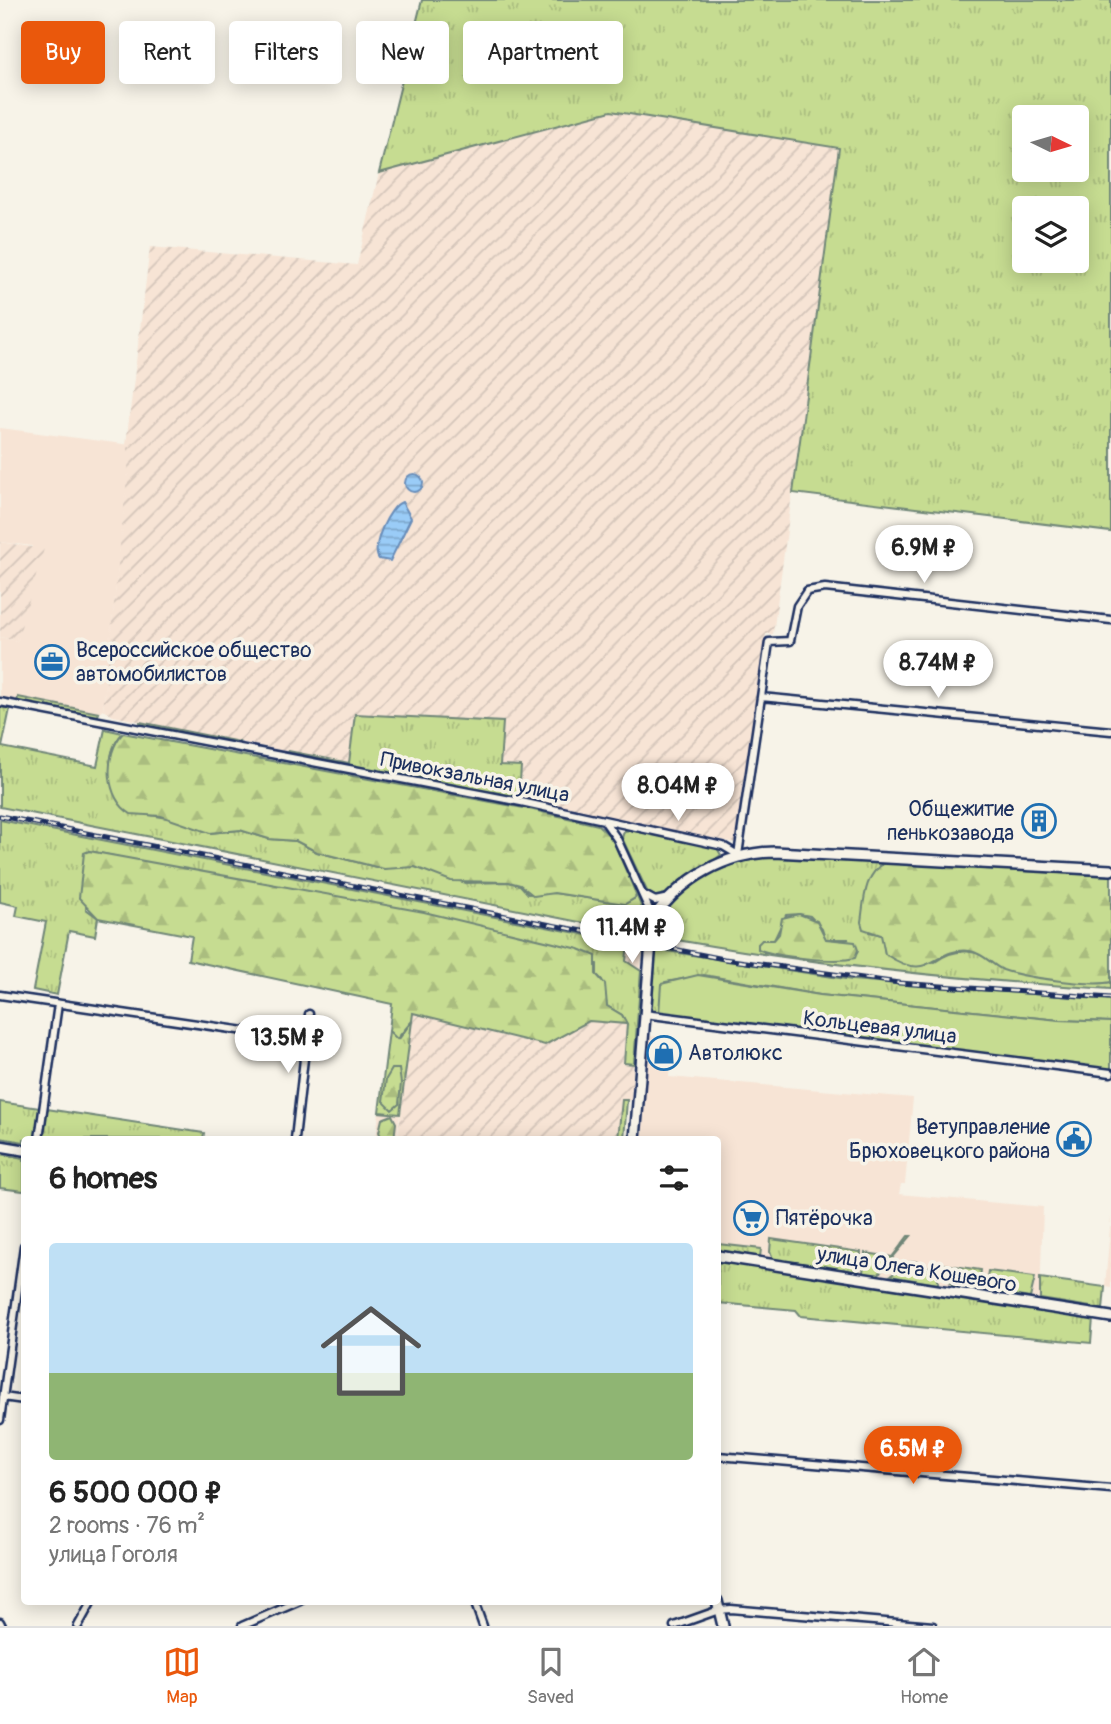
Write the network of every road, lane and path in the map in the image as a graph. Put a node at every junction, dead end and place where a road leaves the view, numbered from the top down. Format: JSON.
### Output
{"nodes":[{"id":1,"x":1111,"y":620,"type":"edge"},
{"id":2,"x":761,"y":697,"type":"junction"},
{"id":3,"x":0,"y":702,"type":"edge"},
{"id":4,"x":1111,"y":731,"type":"edge"},
{"id":5,"x":605,"y":822,"type":"junction"},
{"id":6,"x":738,"y":855,"type":"junction"},
{"id":7,"x":1111,"y":870,"type":"edge"},
{"id":8,"x":642,"y":894,"type":"junction"},
{"id":9,"x":670,"y":897,"type":"junction"},
{"id":10,"x":653,"y":918,"type":"junction"},
{"id":11,"x":0,"y":995,"type":"edge"},
{"id":12,"x":58,"y":1004,"type":"junction"},
{"id":13,"x":309,"y":1014,"type":"dead end"},
{"id":14,"x":644,"y":1014,"type":"junction"},
{"id":15,"x":306,"y":1040,"type":"junction"},
{"id":16,"x":1111,"y":1073,"type":"edge"},
{"id":17,"x":40,"y":1136,"type":"edge"},
{"id":18,"x":295,"y":1136,"type":"edge"},
{"id":19,"x":635,"y":1136,"type":"edge"},
{"id":20,"x":0,"y":1146,"type":"edge"},
{"id":21,"x":21,"y":1150,"type":"edge"},
{"id":22,"x":721,"y":1256,"type":"edge"},
{"id":23,"x":21,"y":1268,"type":"edge"},
{"id":24,"x":1111,"y":1317,"type":"edge"},
{"id":25,"x":2,"y":1400,"type":"edge"},
{"id":26,"x":21,"y":1400,"type":"edge"},
{"id":27,"x":0,"y":1420,"type":"edge"},
{"id":28,"x":721,"y":1456,"type":"edge"},
{"id":29,"x":1111,"y":1489,"type":"edge"},
{"id":30,"x":90,"y":1605,"type":"edge"},
{"id":31,"x":291,"y":1605,"type":"edge"},
{"id":32,"x":475,"y":1605,"type":"edge"},
{"id":33,"x":718,"y":1605,"type":"edge"},
{"id":34,"x":78,"y":1626,"type":"edge"},
{"id":35,"x":242,"y":1626,"type":"edge"},
{"id":36,"x":482,"y":1626,"type":"edge"},
{"id":37,"x":674,"y":1626,"type":"edge"},
{"id":38,"x":723,"y":1626,"type":"edge"},
{"id":39,"x":933,"y":1626,"type":"edge"}],
"edges":[{"from":1,"to":2,"type":"street"},
{"from":2,"to":4,"type":"street"},
{"from":2,"to":6,"type":"street"},
{"from":3,"to":5,"type":"street","name":"Привокзальная улица"},
{"from":5,"to":6,"type":"street","name":"Привокзальная улица"},
{"from":5,"to":8,"type":"street"},
{"from":6,"to":7,"type":"main road","name":"Привокзальная улица"},
{"from":6,"to":9,"type":"main road"},
{"from":8,"to":9,"type":"street"},
{"from":8,"to":10,"type":"street"},
{"from":9,"to":10,"type":"main road"},
{"from":10,"to":14,"type":"main road"},
{"from":11,"to":12,"type":"street"},
{"from":12,"to":15,"type":"street"},
{"from":12,"to":17,"type":"street"},
{"from":13,"to":15,"type":"street"},
{"from":14,"to":16,"type":"street","name":"Кольцевая улица"},
{"from":14,"to":19,"type":"main road"},
{"from":15,"to":18,"type":"street"},
{"from":20,"to":21,"type":"main road"},
{"from":22,"to":24,"type":"main road","name":"улица Олега Кошевого"},
{"from":23,"to":25,"type":"street"},
{"from":25,"to":26,"type":"street"},
{"from":25,"to":27,"type":"street"},
{"from":28,"to":29,"type":"street"},
{"from":30,"to":34,"type":"street"},
{"from":31,"to":35,"type":"street"},
{"from":32,"to":36,"type":"street"},
{"from":33,"to":37,"type":"street"},
{"from":33,"to":38,"type":"main road"},
{"from":33,"to":39,"type":"street"}]}
